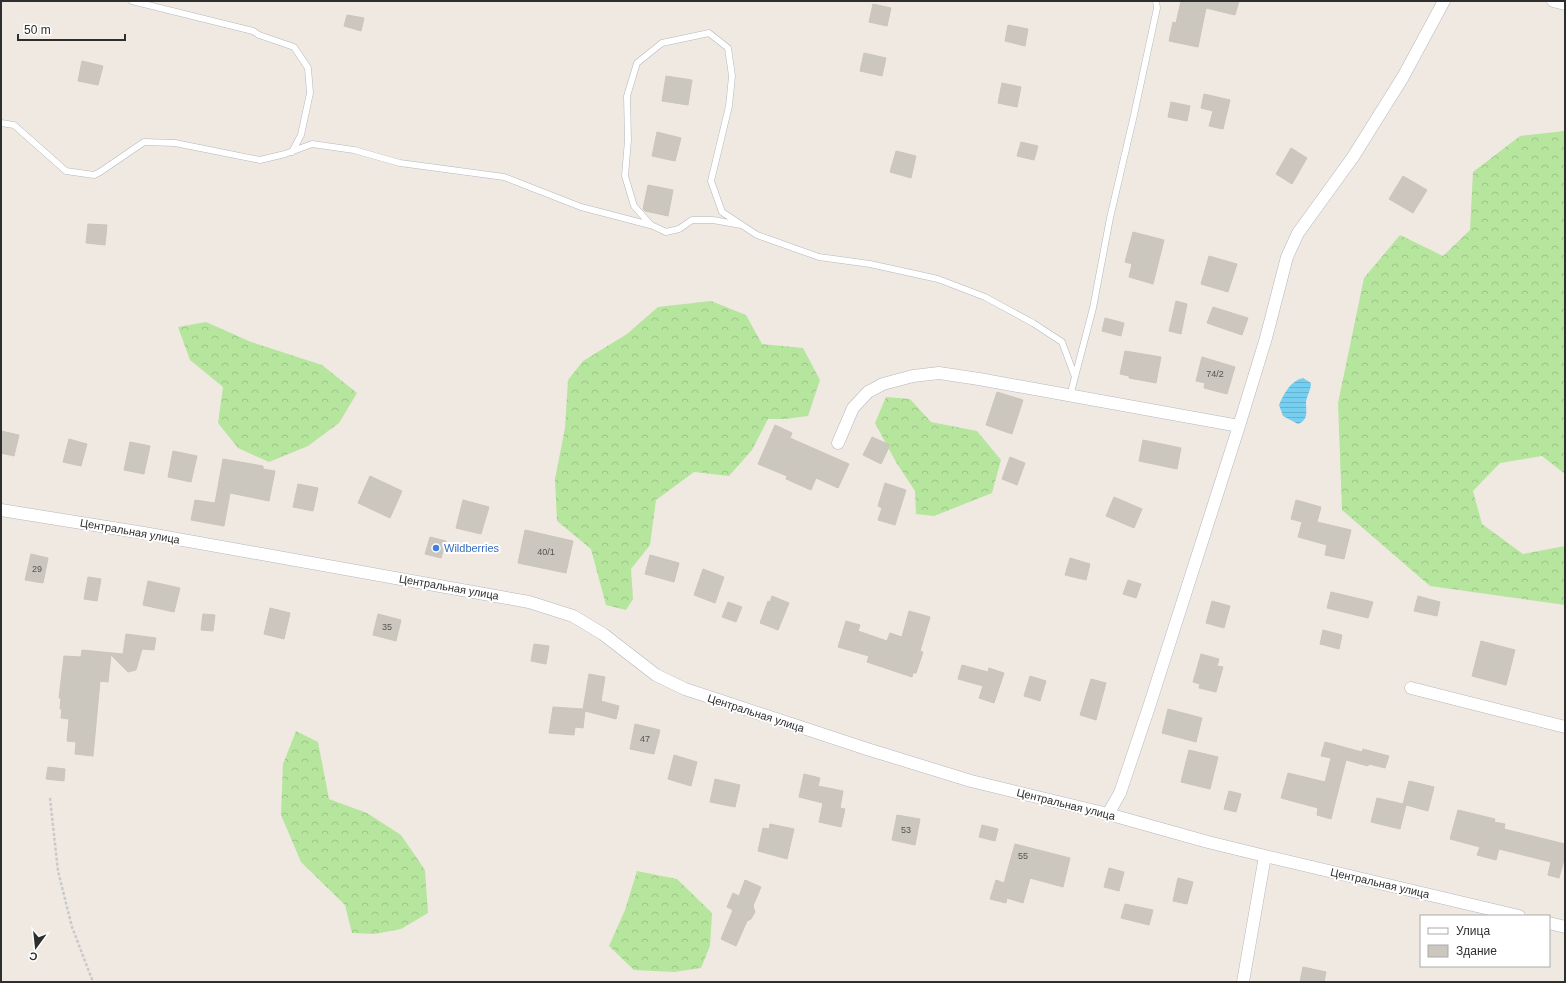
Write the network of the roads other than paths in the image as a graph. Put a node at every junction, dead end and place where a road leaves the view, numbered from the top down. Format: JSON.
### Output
{"nodes":[{"id":1,"x":132,"y":1,"type":"edge"},
{"id":2,"x":1156,"y":1,"type":"edge"},
{"id":3,"x":1444,"y":1,"type":"edge"},
{"id":4,"x":1553,"y":1,"type":"edge"},
{"id":5,"x":1565,"y":4,"type":"edge"},
{"id":6,"x":1,"y":122,"type":"edge"},
{"id":7,"x":292,"y":152,"type":"junction"},
{"id":8,"x":741,"y":225,"type":"junction"},
{"id":9,"x":651,"y":226,"type":"junction"},
{"id":10,"x":1075,"y":377,"type":"junction"},
{"id":11,"x":1070,"y":396,"type":"junction"},
{"id":12,"x":1239,"y":426,"type":"junction"},
{"id":13,"x":838,"y":443,"type":"dead end"},
{"id":14,"x":1,"y":510,"type":"edge"},
{"id":15,"x":1411,"y":688,"type":"dead end"},
{"id":16,"x":1565,"y":727,"type":"edge"},
{"id":17,"x":1108,"y":814,"type":"junction"},
{"id":18,"x":1265,"y":856,"type":"junction"},
{"id":19,"x":1515,"y":915,"type":"edge"},
{"id":20,"x":1550,"y":923,"type":"edge"},
{"id":21,"x":1565,"y":927,"type":"edge"},
{"id":22,"x":1244,"y":982,"type":"edge"}],
"edges":[{"from":1,"to":7,"type":"lane"},
{"from":2,"to":10,"type":"lane"},
{"from":3,"to":12,"type":"street"},
{"from":4,"to":5,"type":"street"},
{"from":6,"to":7,"type":"lane"},
{"from":7,"to":9,"type":"lane"},
{"from":8,"to":9,"type":"lane"},
{"from":8,"to":9,"type":"lane"},
{"from":8,"to":10,"type":"lane"},
{"from":10,"to":11,"type":"lane"},
{"from":11,"to":12,"type":"street"},
{"from":11,"to":13,"type":"street"},
{"from":12,"to":17,"type":"street"},
{"from":14,"to":17,"type":"street","name":"Центральная улица"},
{"from":15,"to":16,"type":"street"},
{"from":17,"to":18,"type":"street","name":"Центральная улица"},
{"from":18,"to":19,"type":"street","name":"Центральная улица"},
{"from":18,"to":22,"type":"street"},
{"from":20,"to":21,"type":"street"}]}
